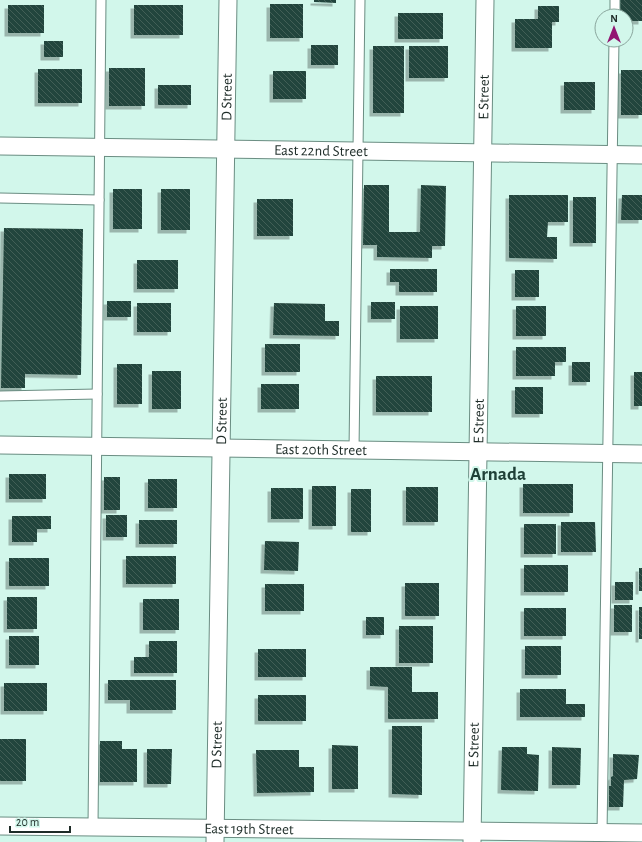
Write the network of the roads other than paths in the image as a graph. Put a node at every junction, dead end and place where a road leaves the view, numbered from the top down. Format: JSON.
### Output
{"nodes":[{"id":1,"x":101,"y":0,"type":"edge"},
{"id":2,"x":228,"y":0,"type":"edge"},
{"id":3,"x":360,"y":0,"type":"edge"},
{"id":4,"x":485,"y":0,"type":"edge"},
{"id":5,"x":614,"y":48,"type":"edge"},
{"id":6,"x":0,"y":146,"type":"edge"},
{"id":7,"x":100,"y":148,"type":"junction"},
{"id":8,"x":226,"y":149,"type":"junction"},
{"id":9,"x":358,"y":151,"type":"junction"},
{"id":10,"x":483,"y":153,"type":"junction"},
{"id":11,"x":613,"y":155,"type":"junction"},
{"id":12,"x":642,"y":155,"type":"edge"},
{"id":13,"x":0,"y":198,"type":"edge"},
{"id":14,"x":99,"y":200,"type":"junction"},
{"id":15,"x":97,"y":394,"type":"junction"},
{"id":16,"x":0,"y":396,"type":"edge"},
{"id":17,"x":0,"y":445,"type":"edge"},
{"id":18,"x":97,"y":446,"type":"junction"},
{"id":19,"x":221,"y":448,"type":"junction"},
{"id":20,"x":354,"y":450,"type":"junction"},
{"id":21,"x":478,"y":452,"type":"junction"},
{"id":22,"x":608,"y":453,"type":"junction"},
{"id":23,"x":642,"y":454,"type":"edge"},
{"id":24,"x":0,"y":826,"type":"edge"},
{"id":25,"x":93,"y":827,"type":"junction"},
{"id":26,"x":602,"y":833,"type":"junction"},
{"id":27,"x":642,"y":833,"type":"edge"},
{"id":28,"x":215,"y":835,"type":"edge"},
{"id":29,"x":472,"y":837,"type":"edge"}],
"edges":[{"from":1,"to":7,"type":"lane"},
{"from":2,"to":8,"type":"street","name":"D Street"},
{"from":3,"to":9,"type":"lane"},
{"from":4,"to":10,"type":"street","name":"E Street"},
{"from":5,"to":11,"type":"lane"},
{"from":6,"to":7,"type":"street","name":"East 22nd Street"},
{"from":7,"to":8,"type":"street","name":"East 22nd Street"},
{"from":7,"to":14,"type":"lane"},
{"from":8,"to":9,"type":"street","name":"East 22nd Street"},
{"from":8,"to":19,"type":"street","name":"D Street"},
{"from":9,"to":10,"type":"street","name":"East 22nd Street"},
{"from":9,"to":20,"type":"lane"},
{"from":10,"to":11,"type":"street","name":"East 22nd Street"},
{"from":10,"to":21,"type":"street","name":"E Street"},
{"from":11,"to":12,"type":"street","name":"East 22nd Street"},
{"from":11,"to":22,"type":"lane"},
{"from":13,"to":14,"type":"lane"},
{"from":14,"to":15,"type":"lane"},
{"from":15,"to":16,"type":"lane"},
{"from":15,"to":18,"type":"lane"},
{"from":17,"to":18,"type":"street","name":"East 20th Street"},
{"from":18,"to":19,"type":"street","name":"East 20th Street"},
{"from":18,"to":25,"type":"lane"},
{"from":19,"to":20,"type":"street","name":"East 20th Street"},
{"from":19,"to":28,"type":"street","name":"D Street"},
{"from":20,"to":21,"type":"street","name":"East 20th Street"},
{"from":21,"to":22,"type":"street","name":"East 20th Street"},
{"from":21,"to":29,"type":"street","name":"E Street"},
{"from":22,"to":23,"type":"street","name":"East 20th Street"},
{"from":22,"to":26,"type":"lane"},
{"from":24,"to":25,"type":"street","name":"East 19th Street"},
{"from":25,"to":28,"type":"street","name":"East 19th Street"},
{"from":26,"to":27,"type":"street","name":"East 19th Street"},
{"from":26,"to":29,"type":"street","name":"East 19th Street"},
{"from":28,"to":29,"type":"street","name":"East 19th Street"}]}
